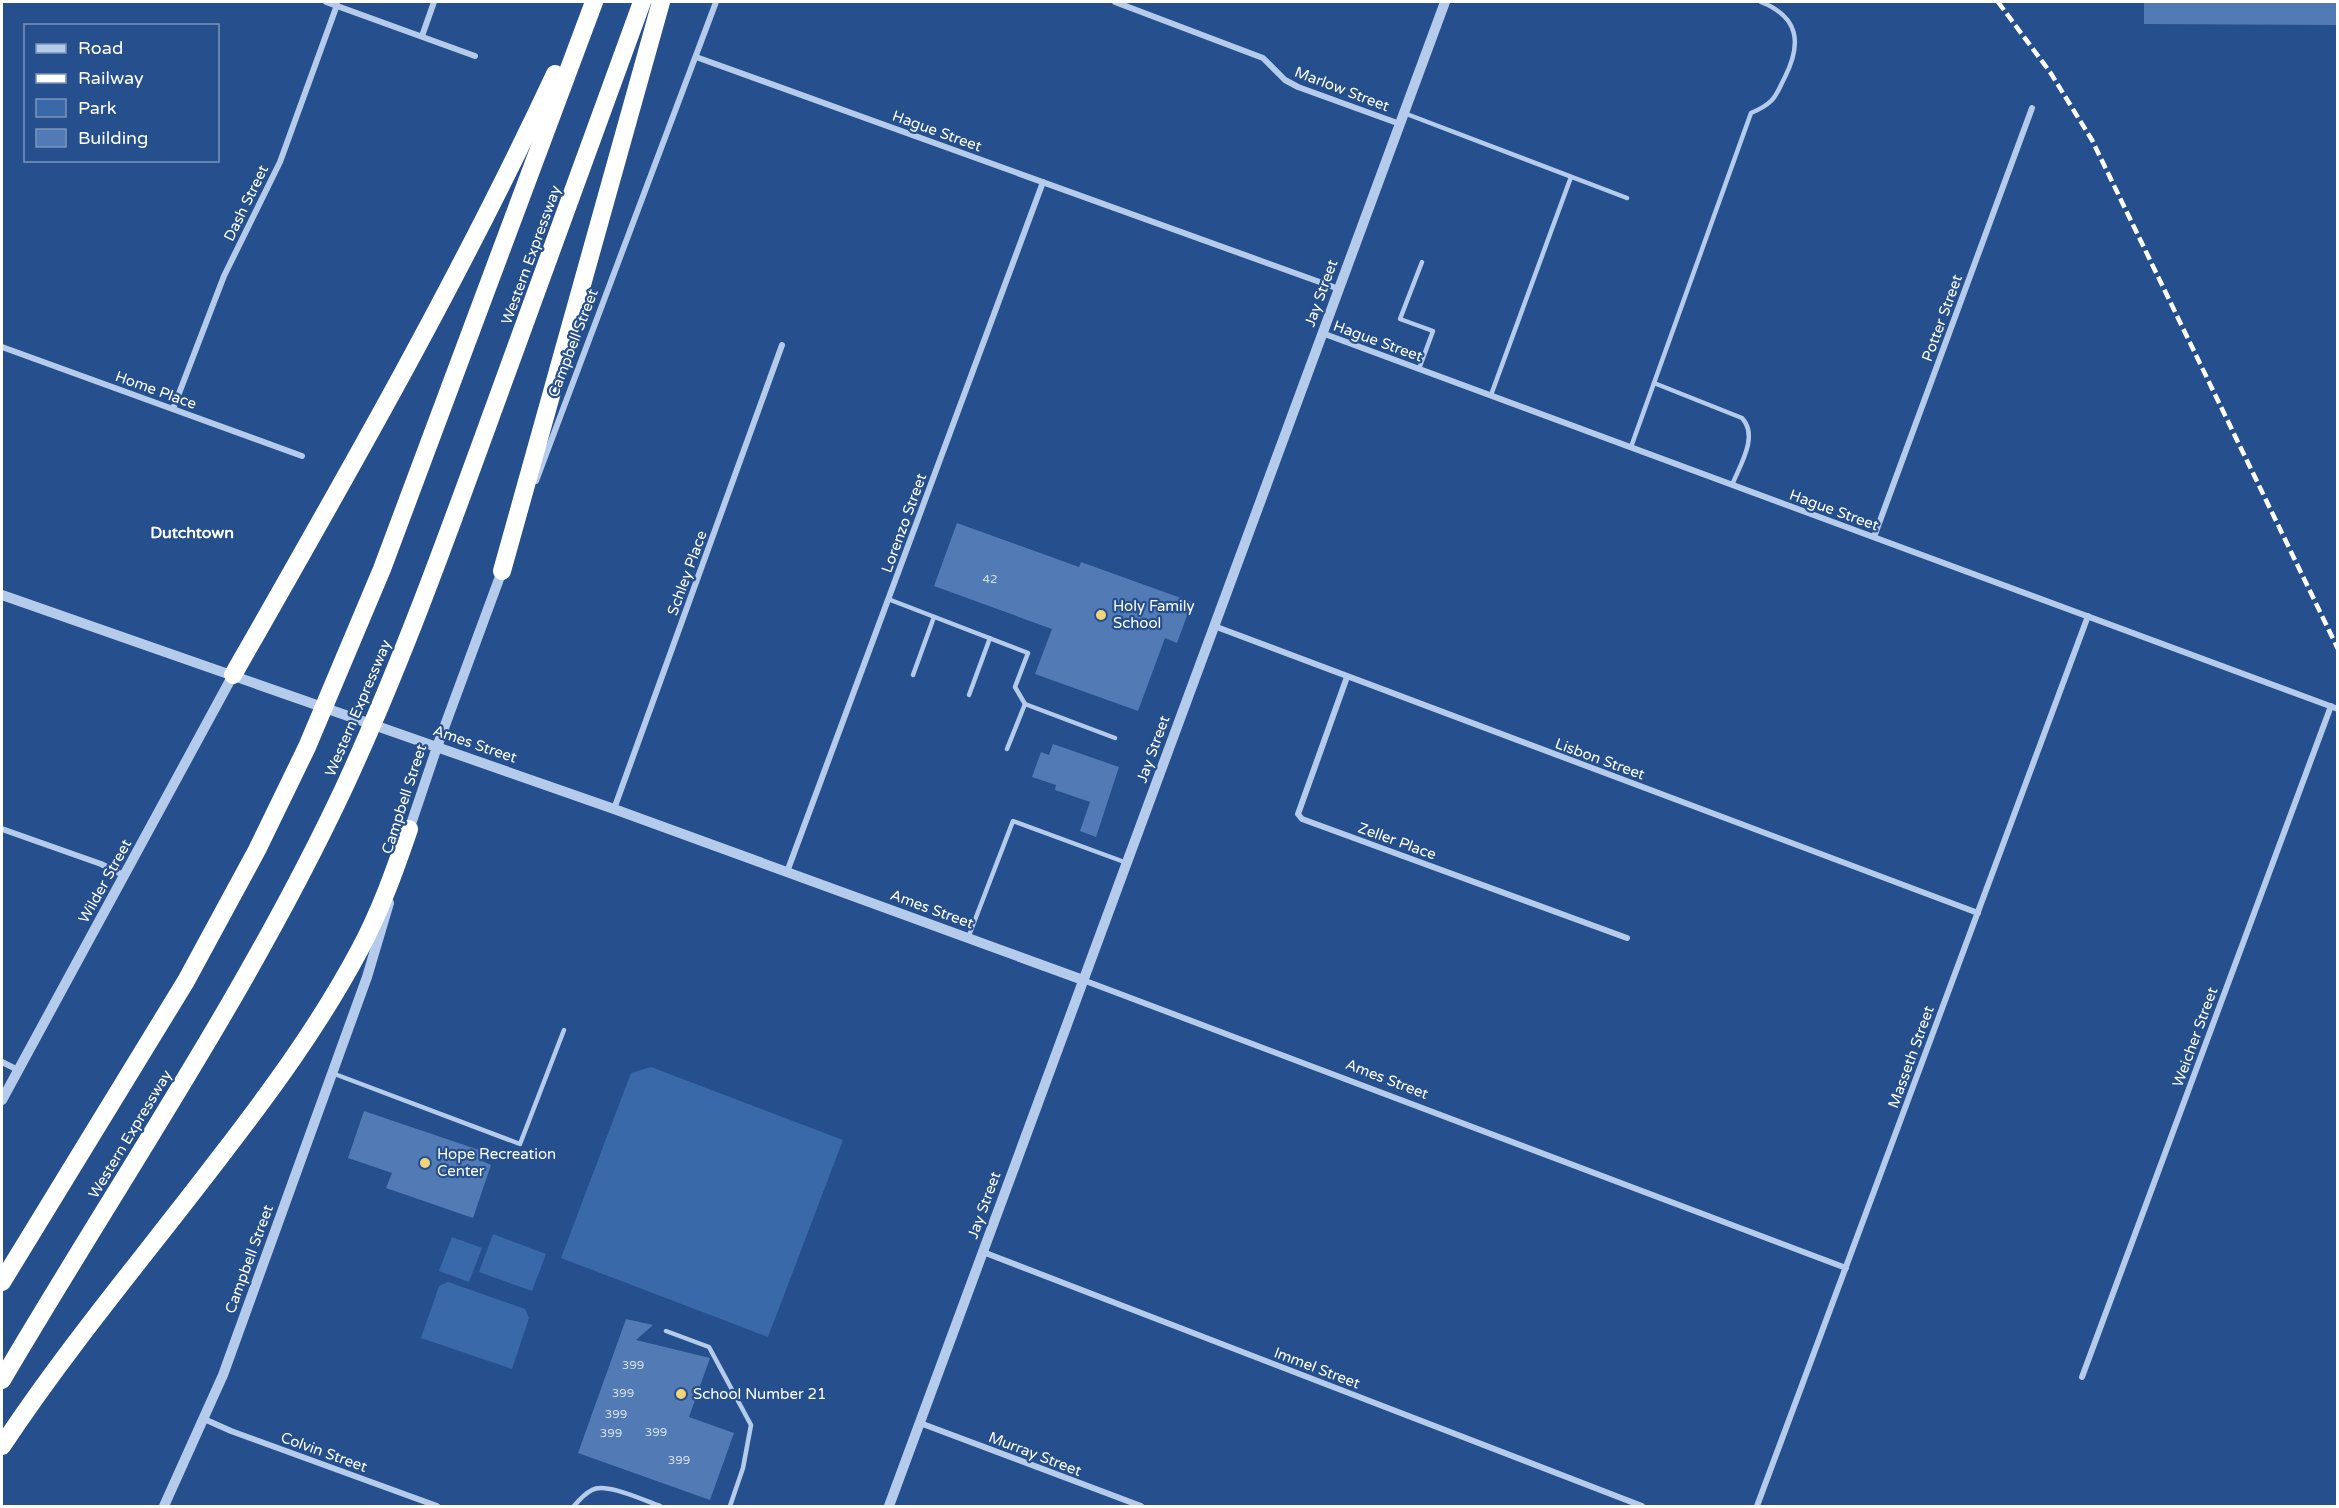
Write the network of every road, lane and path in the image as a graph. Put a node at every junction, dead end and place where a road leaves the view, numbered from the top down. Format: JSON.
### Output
{"nodes":[{"id":1,"x":326,"y":2,"type":"edge"},
{"id":2,"x":434,"y":2,"type":"edge"},
{"id":3,"x":588,"y":2,"type":"edge"},
{"id":4,"x":594,"y":2,"type":"edge"},
{"id":5,"x":642,"y":2,"type":"edge"},
{"id":6,"x":661,"y":2,"type":"edge"},
{"id":7,"x":716,"y":2,"type":"edge"},
{"id":8,"x":1115,"y":2,"type":"edge"},
{"id":9,"x":1446,"y":2,"type":"edge"},
{"id":10,"x":1761,"y":2,"type":"edge"},
{"id":11,"x":337,"y":5,"type":"junction"},
{"id":12,"x":422,"y":36,"type":"junction"},
{"id":13,"x":475,"y":56,"type":"dead end"},
{"id":14,"x":696,"y":57,"type":"junction"},
{"id":15,"x":2032,"y":108,"type":"dead end"},
{"id":16,"x":1402,"y":119,"type":"junction"},
{"id":17,"x":1571,"y":177,"type":"junction"},
{"id":18,"x":1042,"y":182,"type":"junction"},
{"id":19,"x":1627,"y":198,"type":"dead end"},
{"id":20,"x":1422,"y":262,"type":"dead end"},
{"id":21,"x":1339,"y":288,"type":"junction"},
{"id":22,"x":1322,"y":333,"type":"junction"},
{"id":23,"x":782,"y":345,"type":"dead end"},
{"id":24,"x":2,"y":347,"type":"edge"},
{"id":25,"x":1419,"y":369,"type":"junction"},
{"id":26,"x":1654,"y":383,"type":"junction"},
{"id":27,"x":1491,"y":395,"type":"junction"},
{"id":28,"x":173,"y":410,"type":"junction"},
{"id":29,"x":1631,"y":447,"type":"junction"},
{"id":30,"x":302,"y":456,"type":"dead end"},
{"id":31,"x":1732,"y":485,"type":"junction"},
{"id":32,"x":1874,"y":537,"type":"junction"},
{"id":33,"x":502,"y":571,"type":"junction"},
{"id":34,"x":2,"y":596,"type":"edge"},
{"id":35,"x":888,"y":599,"type":"junction"},
{"id":36,"x":934,"y":616,"type":"junction"},
{"id":37,"x":2088,"y":616,"type":"junction"},
{"id":38,"x":1214,"y":626,"type":"junction"},
{"id":39,"x":990,"y":638,"type":"junction"},
{"id":40,"x":233,"y":675,"type":"junction"},
{"id":41,"x":913,"y":675,"type":"dead end"},
{"id":42,"x":1347,"y":677,"type":"junction"},
{"id":43,"x":969,"y":695,"type":"dead end"},
{"id":44,"x":1025,"y":704,"type":"junction"},
{"id":45,"x":2334,"y":708,"type":"edge"},
{"id":46,"x":1115,"y":738,"type":"dead end"},
{"id":47,"x":437,"y":747,"type":"junction"},
{"id":48,"x":1007,"y":749,"type":"dead end"},
{"id":49,"x":614,"y":809,"type":"junction"},
{"id":50,"x":2,"y":828,"type":"edge"},
{"id":51,"x":409,"y":829,"type":"junction"},
{"id":52,"x":1127,"y":863,"type":"junction"},
{"id":53,"x":787,"y":872,"type":"junction"},
{"id":54,"x":125,"y":876,"type":"junction"},
{"id":55,"x":1978,"y":913,"type":"junction"},
{"id":56,"x":968,"y":938,"type":"junction"},
{"id":57,"x":1627,"y":938,"type":"dead end"},
{"id":58,"x":1083,"y":980,"type":"junction"},
{"id":59,"x":564,"y":1030,"type":"dead end"},
{"id":60,"x":2,"y":1062,"type":"edge"},
{"id":61,"x":18,"y":1070,"type":"junction"},
{"id":62,"x":332,"y":1073,"type":"junction"},
{"id":63,"x":2,"y":1100,"type":"edge"},
{"id":64,"x":983,"y":1252,"type":"junction"},
{"id":65,"x":1846,"y":1268,"type":"junction"},
{"id":66,"x":2,"y":1282,"type":"edge"},
{"id":67,"x":666,"y":1331,"type":"dead end"},
{"id":68,"x":2082,"y":1377,"type":"dead end"},
{"id":69,"x":2,"y":1380,"type":"edge"},
{"id":70,"x":204,"y":1419,"type":"junction"},
{"id":71,"x":920,"y":1423,"type":"junction"},
{"id":72,"x":2,"y":1446,"type":"edge"},
{"id":73,"x":164,"y":1506,"type":"edge"},
{"id":74,"x":437,"y":1506,"type":"edge"},
{"id":75,"x":574,"y":1506,"type":"edge"},
{"id":76,"x":660,"y":1506,"type":"edge"},
{"id":77,"x":730,"y":1506,"type":"edge"},
{"id":78,"x":889,"y":1506,"type":"edge"},
{"id":79,"x":1141,"y":1506,"type":"edge"},
{"id":80,"x":1642,"y":1506,"type":"edge"},
{"id":81,"x":1757,"y":1506,"type":"edge"}],
"edges":[{"from":1,"to":11,"type":"street"},
{"from":2,"to":12,"type":"street"},
{"from":3,"to":40,"type":"highway"},
{"from":4,"to":66,"type":"highway","name":"Western Expressway"},
{"from":5,"to":69,"type":"highway","name":"Western Expressway"},
{"from":6,"to":33,"type":"highway"},
{"from":7,"to":14,"type":"street","name":"Campbell Street"},
{"from":8,"to":16,"type":"street","name":"Marlow Street"},
{"from":9,"to":16,"type":"street","name":"Jay Street"},
{"from":10,"to":26,"type":"lane"},
{"from":11,"to":12,"type":"street"},
{"from":11,"to":28,"type":"street","name":"Dash Street"},
{"from":12,"to":13,"type":"street"},
{"from":14,"to":18,"type":"street","name":"Hague Street"},
{"from":14,"to":33,"type":"street","name":"Campbell Street"},
{"from":15,"to":32,"type":"street","name":"Potter Street"},
{"from":16,"to":17,"type":"lane"},
{"from":16,"to":21,"type":"street","name":"Jay Street"},
{"from":17,"to":19,"type":"lane"},
{"from":17,"to":27,"type":"lane"},
{"from":18,"to":21,"type":"street","name":"Hague Street"},
{"from":18,"to":35,"type":"street","name":"Lorenzo Street"},
{"from":20,"to":25,"type":"lane"},
{"from":21,"to":22,"type":"street","name":"Jay Street"},
{"from":22,"to":25,"type":"street","name":"Hague Street"},
{"from":22,"to":38,"type":"street","name":"Jay Street"},
{"from":23,"to":49,"type":"street","name":"Schley Place"},
{"from":24,"to":28,"type":"street","name":"Home Place"},
{"from":25,"to":27,"type":"street","name":"Hague Street"},
{"from":26,"to":29,"type":"lane"},
{"from":26,"to":31,"type":"lane"},
{"from":27,"to":29,"type":"street","name":"Hague Street"},
{"from":28,"to":30,"type":"street","name":"Home Place"},
{"from":29,"to":31,"type":"street","name":"Hague Street"},
{"from":31,"to":32,"type":"street","name":"Hague Street"},
{"from":32,"to":37,"type":"street","name":"Hague Street"},
{"from":33,"to":47,"type":"street","name":"Campbell Street"},
{"from":34,"to":40,"type":"street","name":"Ames Street"},
{"from":35,"to":36,"type":"lane"},
{"from":35,"to":53,"type":"street","name":"Lorenzo Street"},
{"from":36,"to":39,"type":"lane"},
{"from":36,"to":41,"type":"lane"},
{"from":37,"to":45,"type":"street","name":"Hague Street"},
{"from":37,"to":55,"type":"street","name":"Masseth Street"},
{"from":38,"to":42,"type":"street","name":"Lisbon Street"},
{"from":38,"to":52,"type":"street","name":"Jay Street"},
{"from":39,"to":43,"type":"lane"},
{"from":39,"to":44,"type":"lane"},
{"from":40,"to":47,"type":"street","name":"Ames Street"},
{"from":40,"to":54,"type":"street","name":"Wilder Street"},
{"from":42,"to":55,"type":"street","name":"Lisbon Street"},
{"from":42,"to":57,"type":"street","name":"Zeller Place"},
{"from":44,"to":46,"type":"lane"},
{"from":44,"to":48,"type":"lane"},
{"from":45,"to":68,"type":"street","name":"Weicher Street"},
{"from":47,"to":49,"type":"street","name":"Ames Street"},
{"from":47,"to":51,"type":"street","name":"Campbell Street"},
{"from":49,"to":53,"type":"street","name":"Ames Street"},
{"from":50,"to":54,"type":"street"},
{"from":51,"to":62,"type":"street","name":"Campbell Street"},
{"from":51,"to":72,"type":"highway"},
{"from":52,"to":56,"type":"lane"},
{"from":52,"to":58,"type":"street","name":"Jay Street"},
{"from":53,"to":56,"type":"street","name":"Ames Street"},
{"from":54,"to":61,"type":"street","name":"Wilder Street"},
{"from":55,"to":65,"type":"street","name":"Masseth Street"},
{"from":56,"to":58,"type":"street","name":"Ames Street"},
{"from":58,"to":64,"type":"street","name":"Jay Street"},
{"from":58,"to":65,"type":"street","name":"Ames Street"},
{"from":59,"to":62,"type":"lane"},
{"from":60,"to":61,"type":"street"},
{"from":61,"to":63,"type":"street","name":"Wilder Street"},
{"from":62,"to":70,"type":"street","name":"Campbell Street"},
{"from":64,"to":71,"type":"street","name":"Jay Street"},
{"from":64,"to":80,"type":"street","name":"Immel Street"},
{"from":65,"to":81,"type":"street","name":"Masseth Street"},
{"from":67,"to":77,"type":"lane"},
{"from":70,"to":73,"type":"street","name":"Campbell Street"},
{"from":70,"to":74,"type":"street","name":"Colvin Street"},
{"from":71,"to":78,"type":"street","name":"Jay Street"},
{"from":71,"to":79,"type":"street","name":"Murray Street"},
{"from":75,"to":76,"type":"lane"}]}
